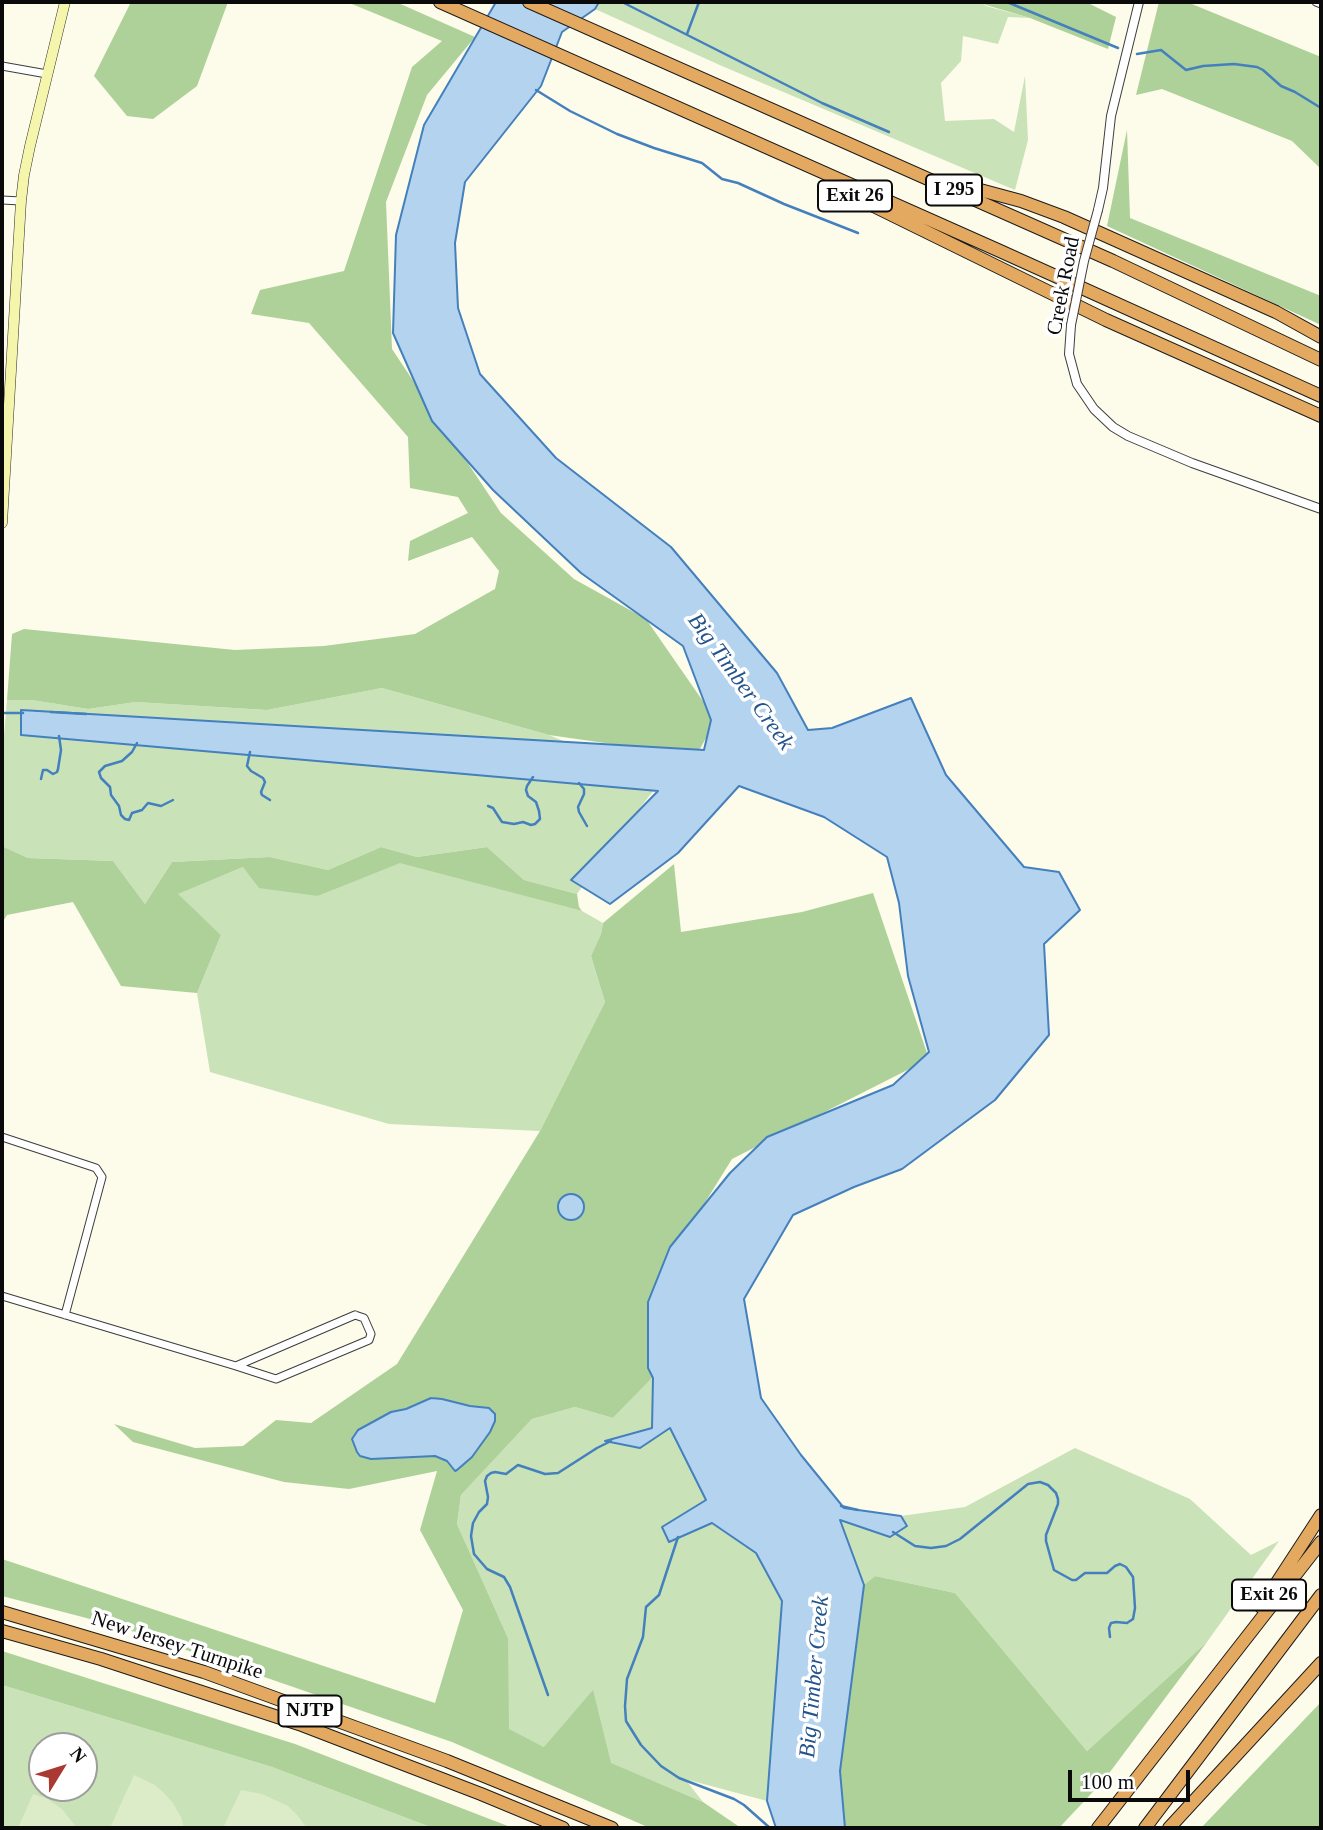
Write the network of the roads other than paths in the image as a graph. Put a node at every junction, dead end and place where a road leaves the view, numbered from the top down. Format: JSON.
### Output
{"nodes":[{"id":1,"x":65,"y":2,"type":"edge"},
{"id":2,"x":440,"y":2,"type":"edge"},
{"id":3,"x":529,"y":2,"type":"edge"},
{"id":4,"x":1139,"y":2,"type":"edge"},
{"id":5,"x":1315,"y":2,"type":"edge"},
{"id":6,"x":1321,"y":4,"type":"edge"},
{"id":7,"x":2,"y":66,"type":"edge"},
{"id":8,"x":47,"y":74,"type":"junction"},
{"id":9,"x":660,"y":100,"type":"junction"},
{"id":10,"x":893,"y":163,"type":"junction"},
{"id":11,"x":2,"y":200,"type":"edge"},
{"id":12,"x":21,"y":201,"type":"junction"},
{"id":13,"x":1319,"y":336,"type":"edge"},
{"id":14,"x":1321,"y":360,"type":"edge"},
{"id":15,"x":1321,"y":396,"type":"edge"},
{"id":16,"x":1321,"y":416,"type":"edge"},
{"id":17,"x":4,"y":444,"type":"edge"},
{"id":18,"x":1321,"y":509,"type":"edge"},
{"id":19,"x":2,"y":523,"type":"edge"},
{"id":20,"x":2,"y":1136,"type":"edge"},
{"id":21,"x":2,"y":1296,"type":"edge"},
{"id":22,"x":65,"y":1315,"type":"junction"},
{"id":23,"x":236,"y":1366,"type":"junction"},
{"id":24,"x":1321,"y":1515,"type":"edge"},
{"id":25,"x":1321,"y":1542,"type":"edge"},
{"id":26,"x":1321,"y":1595,"type":"edge"},
{"id":27,"x":2,"y":1612,"type":"edge"},
{"id":28,"x":2,"y":1631,"type":"edge"},
{"id":29,"x":1321,"y":1663,"type":"edge"},
{"id":30,"x":1217,"y":1675,"type":"junction"},
{"id":31,"x":563,"y":1828,"type":"edge"},
{"id":32,"x":612,"y":1828,"type":"edge"},
{"id":33,"x":1098,"y":1828,"type":"edge"},
{"id":34,"x":1145,"y":1828,"type":"edge"},
{"id":35,"x":1169,"y":1828,"type":"edge"}],
"edges":[{"from":1,"to":8,"type":"main road"},
{"from":2,"to":9,"type":"highway","number":"I 295"},
{"from":3,"to":10,"type":"highway","number":"I 295"},
{"from":4,"to":18,"type":"street","name":"Creek Road","bridge":true},
{"from":5,"to":6,"type":"street"},
{"from":7,"to":8,"type":"street"},
{"from":8,"to":12,"type":"main road"},
{"from":9,"to":15,"type":"highway","number":"I 295"},
{"from":9,"to":16,"type":"highway","number":"Exit 26"},
{"from":10,"to":13,"type":"highway"},
{"from":10,"to":14,"type":"highway","number":"I 295"},
{"from":11,"to":12,"type":"street"},
{"from":12,"to":17,"type":"main road"},
{"from":17,"to":19,"type":"main road"},
{"from":20,"to":22,"type":"street"},
{"from":21,"to":22,"type":"street"},
{"from":22,"to":23,"type":"street"},
{"from":23,"to":23,"type":"street"},
{"from":24,"to":30,"type":"highway","number":"Exit 26"},
{"from":25,"to":30,"type":"highway"},
{"from":26,"to":34,"type":"highway"},
{"from":27,"to":32,"type":"highway","name":"New Jersey Turnpike","number":"NJTP"},
{"from":28,"to":31,"type":"highway","name":"New Jersey Turnpike","number":"NJTP"},
{"from":29,"to":35,"type":"highway"},
{"from":30,"to":33,"type":"highway"}]}
